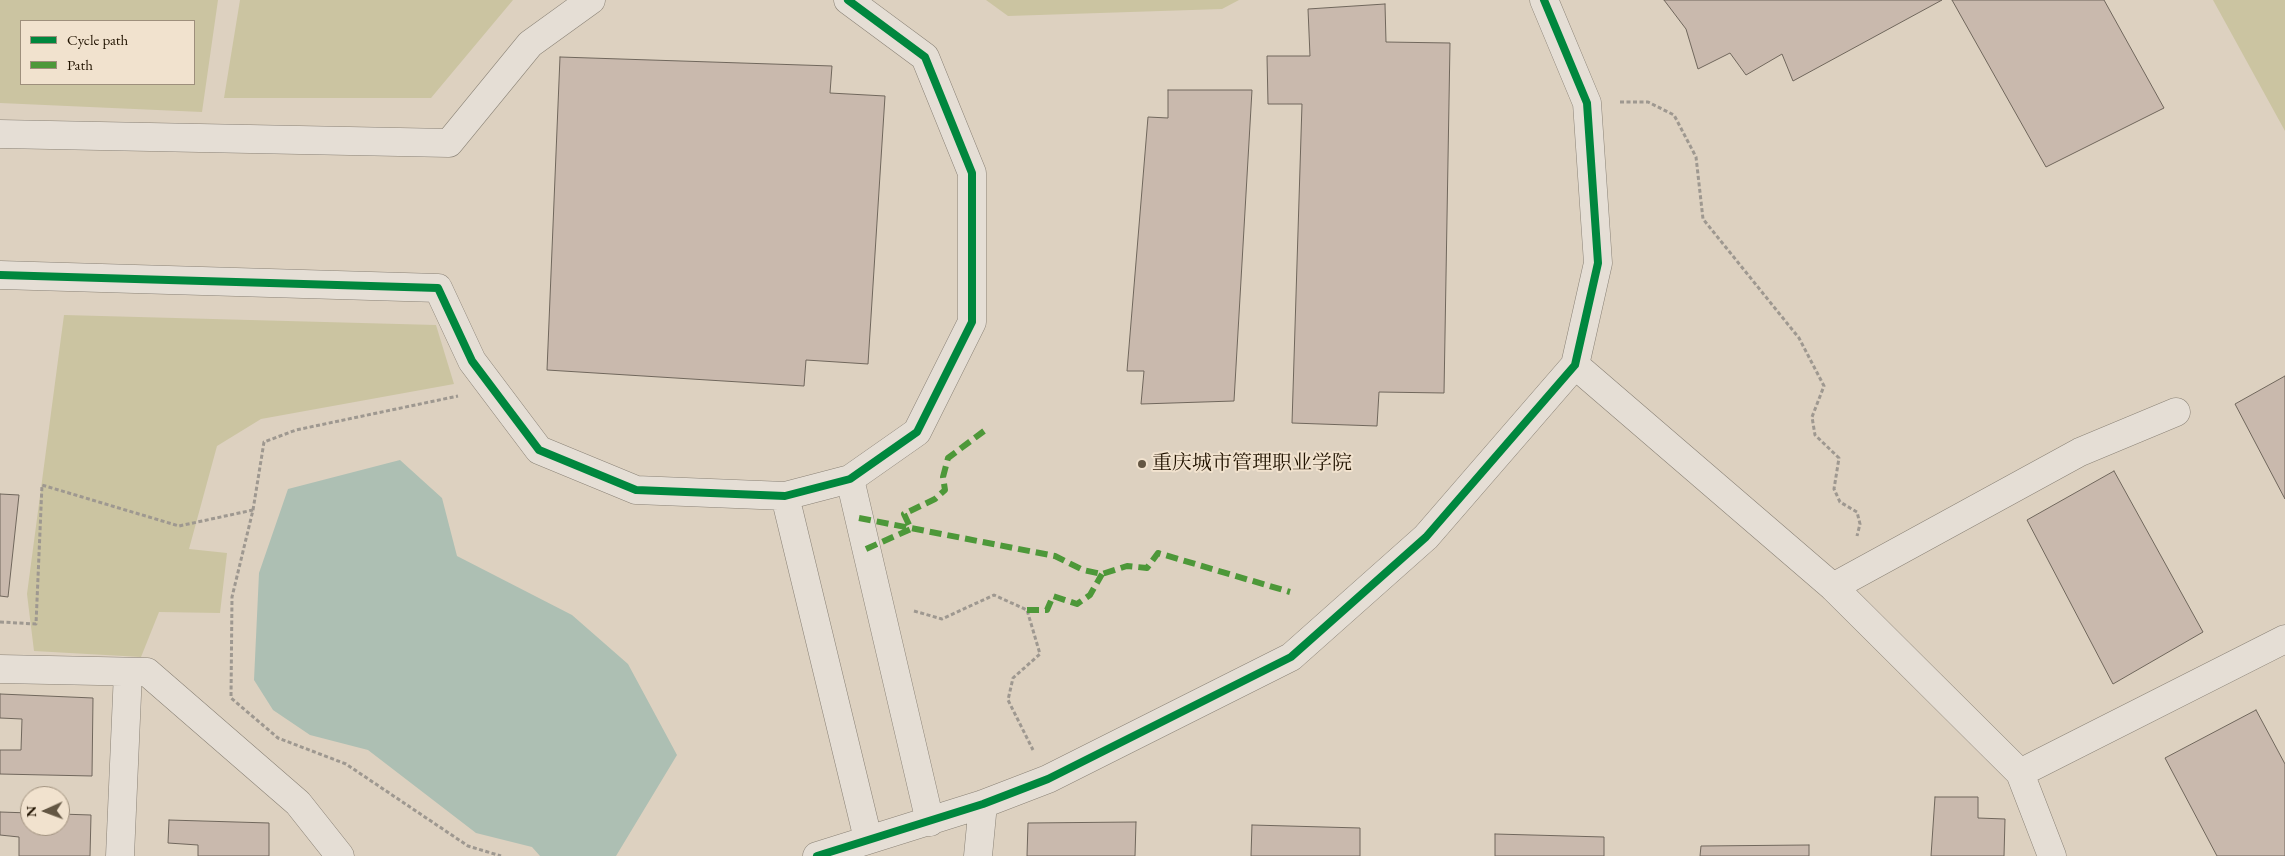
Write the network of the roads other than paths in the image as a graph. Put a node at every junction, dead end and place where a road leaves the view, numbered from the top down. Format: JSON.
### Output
{"nodes":[{"id":1,"x":591,"y":0,"type":"edge"},
{"id":2,"x":848,"y":0,"type":"edge"},
{"id":3,"x":1544,"y":0,"type":"edge"},
{"id":4,"x":0,"y":134,"type":"edge"},
{"id":5,"x":0,"y":275,"type":"edge"},
{"id":6,"x":1576,"y":365,"type":"junction"},
{"id":7,"x":2176,"y":412,"type":"dead end"},
{"id":8,"x":850,"y":479,"type":"junction"},
{"id":9,"x":785,"y":496,"type":"junction"},
{"id":10,"x":1839,"y":584,"type":"junction"},
{"id":11,"x":2285,"y":639,"type":"edge"},
{"id":12,"x":0,"y":669,"type":"edge"},
{"id":13,"x":128,"y":672,"type":"junction"},
{"id":14,"x":2020,"y":773,"type":"junction"},
{"id":15,"x":983,"y":804,"type":"junction"},
{"id":16,"x":930,"y":822,"type":"junction"},
{"id":17,"x":868,"y":839,"type":"junction"},
{"id":18,"x":120,"y":856,"type":"edge"},
{"id":19,"x":340,"y":856,"type":"edge"},
{"id":20,"x":817,"y":856,"type":"edge"},
{"id":21,"x":978,"y":856,"type":"edge"},
{"id":22,"x":2052,"y":856,"type":"edge"}],
"edges":[{"from":1,"to":4,"type":"street"},
{"from":2,"to":8,"type":"street"},
{"from":3,"to":6,"type":"street"},
{"from":5,"to":9,"type":"street"},
{"from":6,"to":10,"type":"street"},
{"from":6,"to":15,"type":"street"},
{"from":7,"to":10,"type":"street"},
{"from":8,"to":9,"type":"street"},
{"from":8,"to":16,"type":"street"},
{"from":9,"to":17,"type":"street"},
{"from":10,"to":14,"type":"street"},
{"from":11,"to":14,"type":"street"},
{"from":12,"to":13,"type":"street"},
{"from":13,"to":18,"type":"street"},
{"from":13,"to":19,"type":"street"},
{"from":14,"to":22,"type":"street"},
{"from":15,"to":16,"type":"street"},
{"from":15,"to":21,"type":"street"},
{"from":16,"to":17,"type":"street"},
{"from":17,"to":20,"type":"street"}]}
